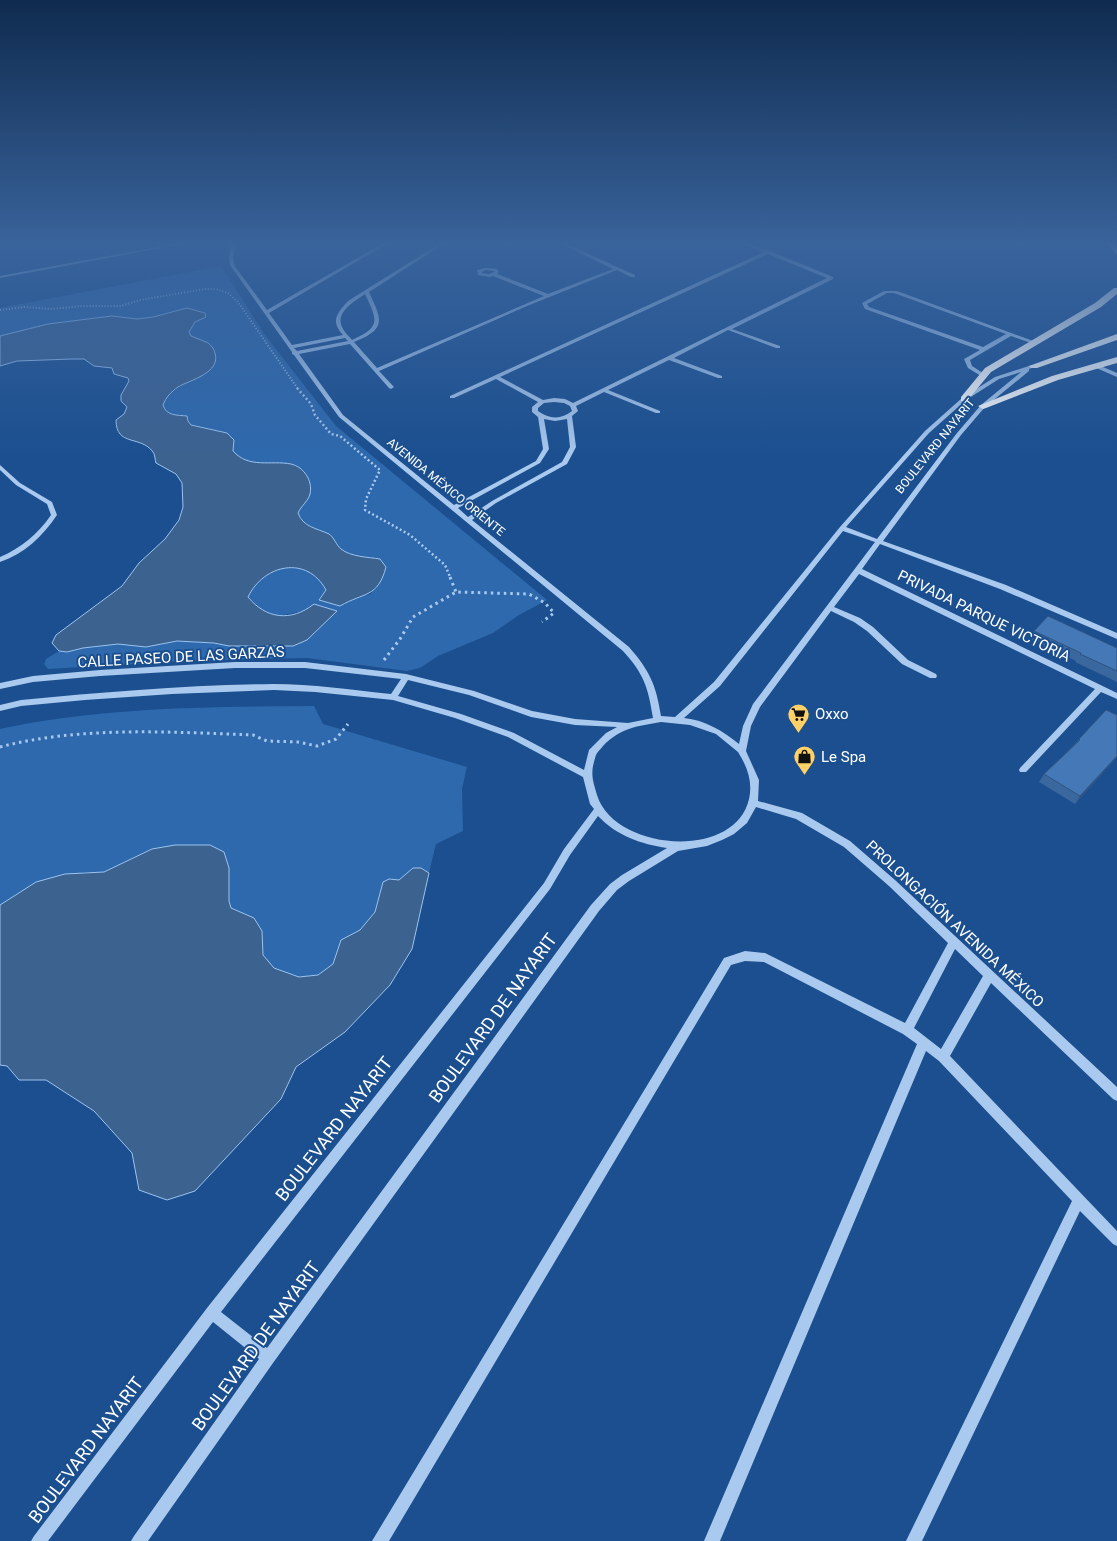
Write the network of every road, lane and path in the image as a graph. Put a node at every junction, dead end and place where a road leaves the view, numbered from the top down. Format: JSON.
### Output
{"nodes":[{"id":1,"x":246,"y":314,"type":"edge"},
{"id":2,"x":267,"y":314,"type":"edge"},
{"id":3,"x":340,"y":314,"type":"edge"},
{"id":4,"x":374,"y":314,"type":"edge"},
{"id":5,"x":508,"y":314,"type":"edge"},
{"id":6,"x":633,"y":314,"type":"edge"},
{"id":7,"x":759,"y":314,"type":"edge"},
{"id":8,"x":883,"y":314,"type":"edge"},
{"id":9,"x":955,"y":314,"type":"edge"},
{"id":10,"x":1082,"y":314,"type":"edge"},
{"id":11,"x":729,"y":329,"type":"junction"},
{"id":12,"x":1010,"y":334,"type":"junction"},
{"id":13,"x":346,"y":336,"type":"junction"},
{"id":14,"x":1117,"y":337,"type":"edge"},
{"id":15,"x":351,"y":342,"type":"junction"},
{"id":16,"x":1033,"y":342,"type":"junction"},
{"id":17,"x":778,"y":347,"type":"dead end"},
{"id":18,"x":292,"y":350,"type":"junction"},
{"id":19,"x":983,"y":350,"type":"junction"},
{"id":20,"x":670,"y":358,"type":"junction"},
{"id":21,"x":1117,"y":360,"type":"edge"},
{"id":22,"x":1034,"y":366,"type":"junction"},
{"id":23,"x":1096,"y":366,"type":"junction"},
{"id":24,"x":376,"y":370,"type":"junction"},
{"id":25,"x":983,"y":375,"type":"junction"},
{"id":26,"x":1117,"y":375,"type":"edge"},
{"id":27,"x":496,"y":377,"type":"junction"},
{"id":28,"x":720,"y":377,"type":"dead end"},
{"id":29,"x":391,"y":387,"type":"dead end"},
{"id":30,"x":604,"y":390,"type":"junction"},
{"id":31,"x":452,"y":398,"type":"dead end"},
{"id":32,"x":964,"y":399,"type":"junction"},
{"id":33,"x":542,"y":402,"type":"junction"},
{"id":34,"x":573,"y":405,"type":"junction"},
{"id":35,"x":984,"y":406,"type":"junction"},
{"id":36,"x":658,"y":412,"type":"dead end"},
{"id":37,"x":570,"y":417,"type":"junction"},
{"id":38,"x":541,"y":418,"type":"junction"},
{"id":39,"x":0,"y":467,"type":"edge"},
{"id":40,"x":453,"y":508,"type":"junction"},
{"id":41,"x":468,"y":520,"type":"junction"},
{"id":42,"x":842,"y":528,"type":"junction"},
{"id":43,"x":878,"y":541,"type":"junction"},
{"id":44,"x":0,"y":560,"type":"edge"},
{"id":45,"x":857,"y":570,"type":"junction"},
{"id":46,"x":456,"y":592,"type":"junction"},
{"id":47,"x":829,"y":608,"type":"junction"},
{"id":48,"x":542,"y":622,"type":"dead end"},
{"id":49,"x":1117,"y":636,"type":"edge"},
{"id":50,"x":384,"y":660,"type":"dead end"},
{"id":51,"x":933,"y":676,"type":"dead end"},
{"id":52,"x":406,"y":677,"type":"junction"},
{"id":53,"x":0,"y":686,"type":"edge"},
{"id":54,"x":1100,"y":688,"type":"junction"},
{"id":55,"x":1117,"y":696,"type":"edge"},
{"id":56,"x":393,"y":698,"type":"junction"},
{"id":57,"x":0,"y":708,"type":"edge"},
{"id":58,"x":657,"y":718,"type":"junction"},
{"id":59,"x":678,"y":719,"type":"junction"},
{"id":60,"x":348,"y":724,"type":"dead end"},
{"id":61,"x":626,"y":725,"type":"junction"},
{"id":62,"x":0,"y":747,"type":"edge"},
{"id":63,"x":742,"y":751,"type":"junction"},
{"id":64,"x":1024,"y":770,"type":"dead end"},
{"id":65,"x":586,"y":775,"type":"junction"},
{"id":66,"x":754,"y":803,"type":"junction"},
{"id":67,"x":598,"y":810,"type":"junction"},
{"id":68,"x":679,"y":846,"type":"junction"},
{"id":69,"x":954,"y":942,"type":"junction"},
{"id":70,"x":990,"y":976,"type":"junction"},
{"id":71,"x":907,"y":1030,"type":"junction"},
{"id":72,"x":924,"y":1042,"type":"junction"},
{"id":73,"x":943,"y":1057,"type":"junction"},
{"id":74,"x":1117,"y":1095,"type":"edge"},
{"id":75,"x":1079,"y":1200,"type":"junction"},
{"id":76,"x":1117,"y":1240,"type":"edge"},
{"id":77,"x":212,"y":1313,"type":"junction"},
{"id":78,"x":268,"y":1358,"type":"junction"},
{"id":79,"x":39,"y":1541,"type":"edge"},
{"id":80,"x":139,"y":1541,"type":"edge"},
{"id":81,"x":380,"y":1541,"type":"edge"},
{"id":82,"x":712,"y":1541,"type":"edge"},
{"id":83,"x":914,"y":1541,"type":"edge"}],
"edges":[{"from":1,"to":46,"type":"path"},
{"from":2,"to":18,"type":"street","name":"AVENIDA MÉXICO ORIENTE"},
{"from":3,"to":13,"type":"street"},
{"from":4,"to":15,"type":"street"},
{"from":5,"to":24,"type":"street"},
{"from":6,"to":27,"type":"street"},
{"from":7,"to":11,"type":"street"},
{"from":8,"to":19,"type":"street"},
{"from":9,"to":12,"type":"street"},
{"from":10,"to":16,"type":"highway"},
{"from":11,"to":17,"type":"street"},
{"from":11,"to":20,"type":"street"},
{"from":12,"to":16,"type":"street"},
{"from":12,"to":19,"type":"street"},
{"from":13,"to":15,"type":"street"},
{"from":13,"to":18,"type":"street"},
{"from":14,"to":22,"type":"highway"},
{"from":15,"to":18,"type":"street"},
{"from":15,"to":24,"type":"street"},
{"from":16,"to":25,"type":"highway"},
{"from":18,"to":40,"type":"street","name":"AVENIDA MÉXICO ORIENTE"},
{"from":19,"to":25,"type":"street"},
{"from":20,"to":28,"type":"street"},
{"from":20,"to":30,"type":"street"},
{"from":21,"to":23,"type":"highway"},
{"from":22,"to":32,"type":"street","name":"BOULEVARD NAYARIT"},
{"from":22,"to":35,"type":"street","name":"BOULEVARD NAYARIT"},
{"from":23,"to":26,"type":"street"},
{"from":23,"to":35,"type":"highway"},
{"from":24,"to":29,"type":"street"},
{"from":25,"to":32,"type":"highway"},
{"from":27,"to":31,"type":"street"},
{"from":27,"to":33,"type":"street"},
{"from":30,"to":34,"type":"street"},
{"from":30,"to":36,"type":"street"},
{"from":32,"to":42,"type":"street","name":"BOULEVARD NAYARIT"},
{"from":33,"to":34,"type":"street"},
{"from":33,"to":38,"type":"street"},
{"from":34,"to":37,"type":"street"},
{"from":35,"to":43,"type":"street","name":"BOULEVARD NAYARIT"},
{"from":37,"to":38,"type":"street"},
{"from":37,"to":41,"type":"street"},
{"from":38,"to":40,"type":"street"},
{"from":39,"to":44,"type":"street"},
{"from":40,"to":41,"type":"street","name":"AVENIDA MÉXICO ORIENTE"},
{"from":41,"to":58,"type":"street","name":"AVENIDA MÉXICO ORIENTE"},
{"from":42,"to":43,"type":"street"},
{"from":42,"to":59,"type":"street","name":"BOULEVARD NAYARIT"},
{"from":43,"to":45,"type":"street","name":"BOULEVARD NAYARIT"},
{"from":43,"to":49,"type":"street"},
{"from":45,"to":47,"type":"street","name":"BOULEVARD NAYARIT"},
{"from":45,"to":54,"type":"street","name":"PRIVADA PARQUE VICTORIA"},
{"from":46,"to":48,"type":"path"},
{"from":46,"to":50,"type":"path"},
{"from":47,"to":51,"type":"street"},
{"from":47,"to":63,"type":"street","name":"BOULEVARD NAYARIT"},
{"from":52,"to":53,"type":"street","name":"CALLE PASEO DE LAS GARZAS"},
{"from":52,"to":56,"type":"street"},
{"from":52,"to":61,"type":"street","name":"CALLE PASEO DE LAS GARZAS"},
{"from":54,"to":55,"type":"street","name":"PRIVADA PARQUE VICTORIA"},
{"from":54,"to":64,"type":"street"},
{"from":56,"to":57,"type":"street"},
{"from":56,"to":65,"type":"street"},
{"from":58,"to":59,"type":"street"},
{"from":58,"to":61,"type":"street"},
{"from":59,"to":63,"type":"street"},
{"from":60,"to":62,"type":"path"},
{"from":61,"to":65,"type":"street"},
{"from":63,"to":66,"type":"street"},
{"from":65,"to":67,"type":"street"},
{"from":66,"to":68,"type":"street","name":"BOULEVARD DE NAYARIT"},
{"from":66,"to":69,"type":"street","name":"PROLONGACIÓN AVENIDA MÉXICO"},
{"from":67,"to":68,"type":"street"},
{"from":67,"to":77,"type":"street","name":"BOULEVARD NAYARIT"},
{"from":68,"to":78,"type":"street","name":"BOULEVARD DE NAYARIT"},
{"from":69,"to":70,"type":"street","name":"PROLONGACIÓN AVENIDA MÉXICO"},
{"from":69,"to":71,"type":"street"},
{"from":70,"to":73,"type":"street"},
{"from":70,"to":74,"type":"street","name":"PROLONGACIÓN AVENIDA MÉXICO"},
{"from":71,"to":72,"type":"street"},
{"from":71,"to":81,"type":"street"},
{"from":72,"to":73,"type":"street"},
{"from":72,"to":82,"type":"street"},
{"from":73,"to":75,"type":"street"},
{"from":75,"to":76,"type":"street"},
{"from":75,"to":83,"type":"street"},
{"from":77,"to":78,"type":"street"},
{"from":77,"to":79,"type":"street","name":"BOULEVARD NAYARIT"},
{"from":78,"to":80,"type":"street","name":"BOULEVARD DE NAYARIT"}]}
